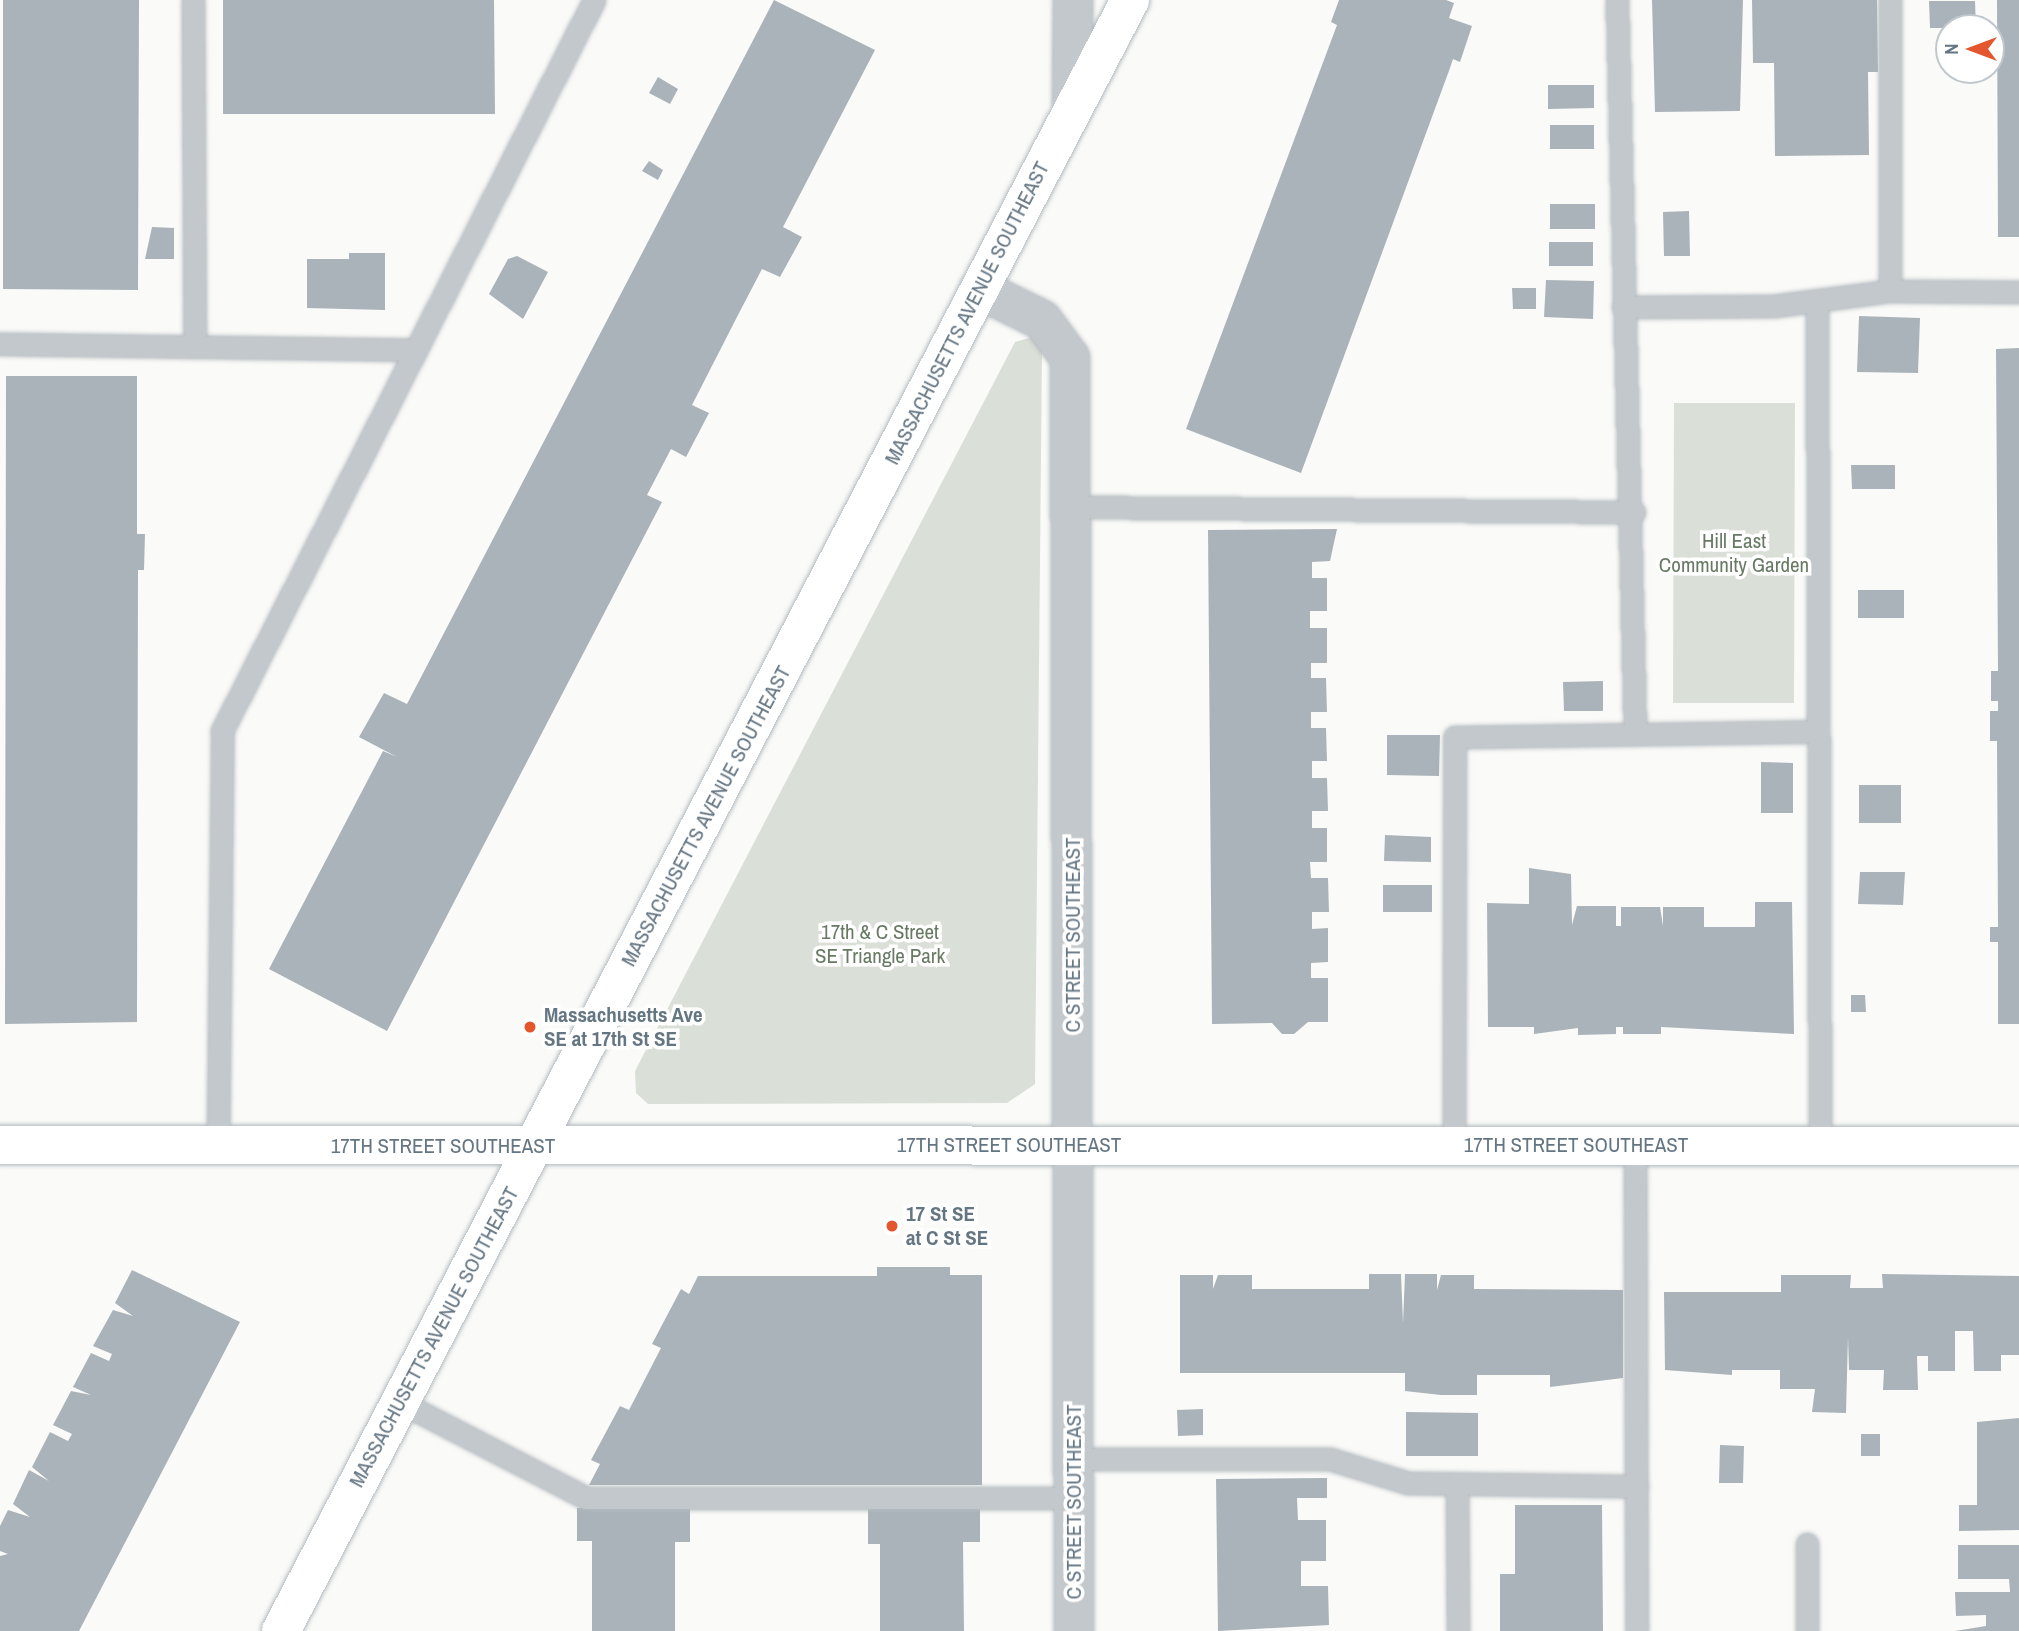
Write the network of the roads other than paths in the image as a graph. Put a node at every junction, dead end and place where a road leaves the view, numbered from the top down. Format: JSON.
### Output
{"nodes":[{"id":1,"x":193,"y":0,"type":"edge"},
{"id":2,"x":594,"y":0,"type":"edge"},
{"id":3,"x":1073,"y":0,"type":"edge"},
{"id":4,"x":1130,"y":0,"type":"edge"},
{"id":5,"x":1617,"y":0,"type":"edge"},
{"id":6,"x":1890,"y":0,"type":"edge"},
{"id":7,"x":1072,"y":111,"type":"junction"},
{"id":8,"x":979,"y":289,"type":"junction"},
{"id":9,"x":1890,"y":290,"type":"junction"},
{"id":10,"x":2019,"y":292,"type":"edge"},
{"id":11,"x":1817,"y":302,"type":"junction"},
{"id":12,"x":1623,"y":307,"type":"junction"},
{"id":13,"x":0,"y":344,"type":"edge"},
{"id":14,"x":195,"y":347,"type":"junction"},
{"id":15,"x":416,"y":349,"type":"junction"},
{"id":16,"x":1072,"y":507,"type":"junction"},
{"id":17,"x":1634,"y":512,"type":"junction"},
{"id":18,"x":1817,"y":731,"type":"junction"},
{"id":19,"x":1635,"y":733,"type":"junction"},
{"id":20,"x":0,"y":1144,"type":"edge"},
{"id":21,"x":218,"y":1144,"type":"junction"},
{"id":22,"x":1820,"y":1144,"type":"junction"},
{"id":23,"x":1073,"y":1145,"type":"junction"},
{"id":24,"x":1454,"y":1145,"type":"junction"},
{"id":25,"x":1635,"y":1145,"type":"junction"},
{"id":26,"x":2019,"y":1146,"type":"edge"},
{"id":27,"x":533,"y":1147,"type":"junction"},
{"id":28,"x":400,"y":1402,"type":"junction"},
{"id":29,"x":1074,"y":1459,"type":"junction"},
{"id":30,"x":1457,"y":1485,"type":"junction"},
{"id":31,"x":1637,"y":1486,"type":"junction"},
{"id":32,"x":1074,"y":1498,"type":"junction"},
{"id":33,"x":1807,"y":1544,"type":"dead end"},
{"id":34,"x":281,"y":1631,"type":"edge"},
{"id":35,"x":1074,"y":1631,"type":"edge"},
{"id":36,"x":1458,"y":1631,"type":"edge"},
{"id":37,"x":1637,"y":1631,"type":"edge"},
{"id":38,"x":1807,"y":1631,"type":"edge"}],
"edges":[{"from":1,"to":14,"type":"lane"},
{"from":2,"to":15,"type":"lane"},
{"from":3,"to":7,"type":"street"},
{"from":4,"to":7,"type":"main road","name":"MASSACHUSETTS AVENUE SOUTHEAST"},
{"from":5,"to":12,"type":"lane"},
{"from":6,"to":9,"type":"lane"},
{"from":7,"to":8,"type":"main road","name":"MASSACHUSETTS AVENUE SOUTHEAST"},
{"from":8,"to":16,"type":"street","name":"C STREET SOUTHEAST"},
{"from":8,"to":27,"type":"main road","name":"MASSACHUSETTS AVENUE SOUTHEAST"},
{"from":9,"to":10,"type":"lane"},
{"from":9,"to":11,"type":"lane"},
{"from":11,"to":12,"type":"lane"},
{"from":11,"to":18,"type":"lane"},
{"from":12,"to":17,"type":"lane"},
{"from":13,"to":14,"type":"lane"},
{"from":14,"to":15,"type":"lane"},
{"from":15,"to":21,"type":"lane"},
{"from":16,"to":17,"type":"lane"},
{"from":16,"to":23,"type":"street","name":"C STREET SOUTHEAST"},
{"from":17,"to":19,"type":"lane"},
{"from":18,"to":19,"type":"lane"},
{"from":18,"to":22,"type":"lane"},
{"from":19,"to":24,"type":"lane"},
{"from":20,"to":21,"type":"main road","name":"17TH STREET SOUTHEAST"},
{"from":21,"to":27,"type":"main road","name":"17TH STREET SOUTHEAST"},
{"from":22,"to":25,"type":"main road","name":"17TH STREET SOUTHEAST"},
{"from":22,"to":26,"type":"main road","name":"17TH STREET SOUTHEAST"},
{"from":23,"to":24,"type":"main road","name":"17TH STREET SOUTHEAST"},
{"from":23,"to":27,"type":"main road","name":"17TH STREET SOUTHEAST"},
{"from":23,"to":29,"type":"street","name":"C STREET SOUTHEAST"},
{"from":24,"to":25,"type":"main road","name":"17TH STREET SOUTHEAST"},
{"from":25,"to":31,"type":"lane"},
{"from":27,"to":28,"type":"main road","name":"MASSACHUSETTS AVENUE SOUTHEAST"},
{"from":28,"to":32,"type":"lane"},
{"from":28,"to":34,"type":"main road","name":"MASSACHUSETTS AVENUE SOUTHEAST"},
{"from":29,"to":30,"type":"lane"},
{"from":29,"to":32,"type":"street","name":"C STREET SOUTHEAST"},
{"from":30,"to":31,"type":"lane"},
{"from":30,"to":36,"type":"lane"},
{"from":31,"to":37,"type":"lane"},
{"from":32,"to":35,"type":"street","name":"C STREET SOUTHEAST"},
{"from":33,"to":38,"type":"lane"}]}
